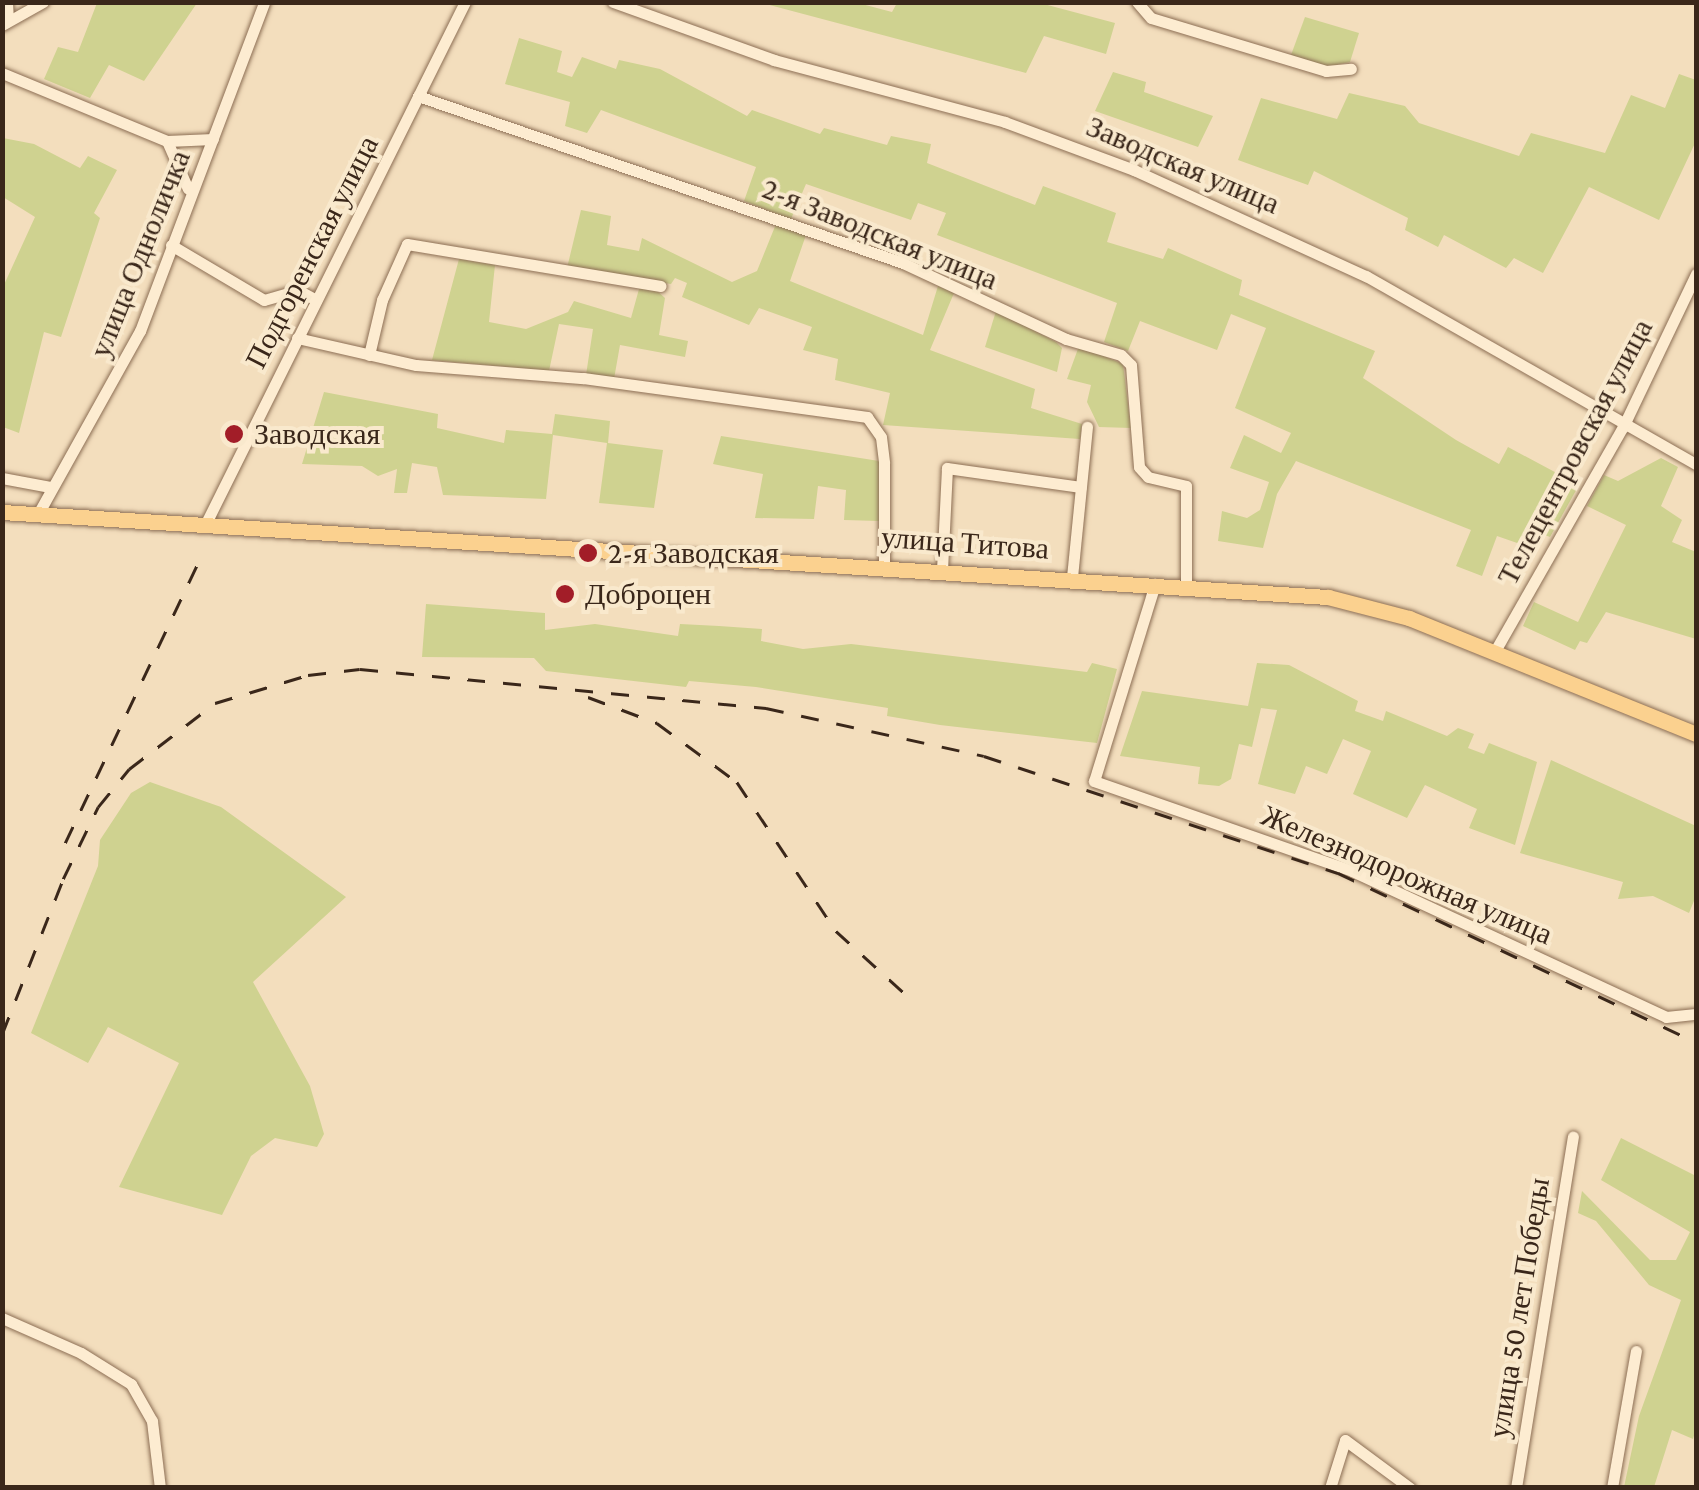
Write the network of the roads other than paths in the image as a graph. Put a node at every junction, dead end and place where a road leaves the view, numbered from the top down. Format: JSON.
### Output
{"nodes":[{"id":1,"x":7,"y":2,"type":"edge"},
{"id":2,"x":43,"y":2,"type":"edge"},
{"id":3,"x":264,"y":2,"type":"edge"},
{"id":4,"x":465,"y":2,"type":"edge"},
{"id":5,"x":613,"y":2,"type":"edge"},
{"id":6,"x":1137,"y":2,"type":"edge"},
{"id":7,"x":5,"y":22,"type":"edge"},
{"id":8,"x":1351,"y":69,"type":"dead end"},
{"id":9,"x":2,"y":73,"type":"edge"},
{"id":10,"x":418,"y":96,"type":"junction"},
{"id":11,"x":214,"y":139,"type":"junction"},
{"id":12,"x":168,"y":141,"type":"junction"},
{"id":13,"x":188,"y":189,"type":"junction"},
{"id":14,"x":171,"y":245,"type":"junction"},
{"id":15,"x":1696,"y":274,"type":"edge"},
{"id":16,"x":661,"y":286,"type":"dead end"},
{"id":17,"x":316,"y":300,"type":"junction"},
{"id":18,"x":297,"y":338,"type":"junction"},
{"id":19,"x":370,"y":355,"type":"junction"},
{"id":20,"x":1087,"y":427,"type":"dead end"},
{"id":21,"x":1623,"y":427,"type":"junction"},
{"id":22,"x":1696,"y":464,"type":"edge"},
{"id":23,"x":2,"y":478,"type":"edge"},
{"id":24,"x":50,"y":487,"type":"junction"},
{"id":25,"x":1081,"y":487,"type":"junction"},
{"id":26,"x":2,"y":512,"type":"edge"},
{"id":27,"x":38,"y":514,"type":"junction"},
{"id":28,"x":205,"y":525,"type":"junction"},
{"id":29,"x":884,"y":565,"type":"junction"},
{"id":30,"x":942,"y":570,"type":"junction"},
{"id":31,"x":1072,"y":577,"type":"junction"},
{"id":32,"x":1155,"y":584,"type":"junction"},
{"id":33,"x":1186,"y":586,"type":"junction"},
{"id":34,"x":1495,"y":652,"type":"junction"},
{"id":35,"x":1696,"y":734,"type":"edge"},
{"id":36,"x":1696,"y":1014,"type":"edge"},
{"id":37,"x":1572,"y":1137,"type":"dead end"},
{"id":38,"x":2,"y":1318,"type":"edge"},
{"id":39,"x":1636,"y":1351,"type":"dead end"},
{"id":40,"x":160,"y":1488,"type":"edge"},
{"id":41,"x":1330,"y":1488,"type":"edge"},
{"id":42,"x":1410,"y":1488,"type":"edge"},
{"id":43,"x":1516,"y":1488,"type":"edge"},
{"id":44,"x":1612,"y":1488,"type":"edge"}],
"edges":[{"from":1,"to":7,"type":"street"},
{"from":2,"to":7,"type":"street"},
{"from":3,"to":11,"type":"street","name":"улица Одноличка"},
{"from":4,"to":10,"type":"street","name":"Подгоренская улица"},
{"from":5,"to":21,"type":"street","name":"Заводская улица"},
{"from":6,"to":8,"type":"street"},
{"from":9,"to":12,"type":"street"},
{"from":10,"to":17,"type":"street","name":"Подгоренская улица"},
{"from":10,"to":33,"type":"street","name":"2-я Заводская улица"},
{"from":11,"to":12,"type":"street"},
{"from":11,"to":13,"type":"street","name":"улица Одноличка"},
{"from":12,"to":13,"type":"street"},
{"from":13,"to":14,"type":"street","name":"улица Одноличка"},
{"from":14,"to":17,"type":"street"},
{"from":14,"to":24,"type":"street","name":"улица Одноличка"},
{"from":15,"to":21,"type":"street","name":"Телецентровская улица"},
{"from":16,"to":19,"type":"street"},
{"from":17,"to":18,"type":"street","name":"Подгоренская улица"},
{"from":18,"to":19,"type":"street"},
{"from":18,"to":28,"type":"street","name":"Подгоренская улица"},
{"from":19,"to":29,"type":"street"},
{"from":20,"to":25,"type":"street"},
{"from":21,"to":22,"type":"street","name":"Заводская улица"},
{"from":21,"to":34,"type":"street","name":"Телецентровская улица"},
{"from":23,"to":24,"type":"street"},
{"from":24,"to":27,"type":"street","name":"улица Одноличка"},
{"from":25,"to":30,"type":"street"},
{"from":25,"to":31,"type":"street"},
{"from":26,"to":27,"type":"main road","name":"улица Титова"},
{"from":27,"to":28,"type":"main road","name":"улица Титова"},
{"from":28,"to":29,"type":"main road","name":"улица Титова"},
{"from":29,"to":30,"type":"main road","name":"улица Титова"},
{"from":30,"to":31,"type":"main road","name":"улица Титова"},
{"from":31,"to":32,"type":"main road","name":"улица Титова"},
{"from":32,"to":33,"type":"main road","name":"улица Титова"},
{"from":32,"to":36,"type":"street","name":"Железнодорожная улица"},
{"from":33,"to":34,"type":"main road","name":"улица Титова"},
{"from":34,"to":35,"type":"main road","name":"улица Титова"},
{"from":37,"to":43,"type":"street","name":"улица 50 лет Победы"},
{"from":38,"to":40,"type":"street"},
{"from":39,"to":44,"type":"street"},
{"from":41,"to":42,"type":"street"}]}
